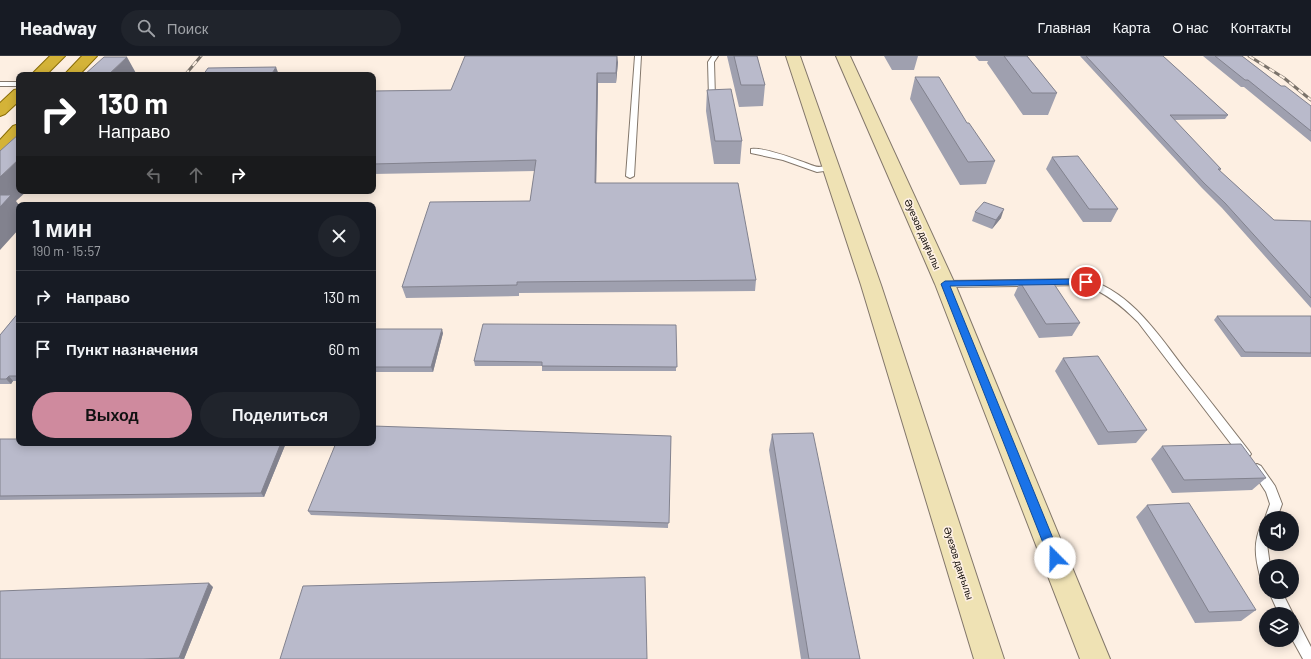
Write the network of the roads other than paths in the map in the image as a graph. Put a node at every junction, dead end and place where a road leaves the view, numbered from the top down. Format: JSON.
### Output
{"nodes":[{"id":1,"x":58,"y":56,"type":"edge"},
{"id":2,"x":90,"y":56,"type":"edge"},
{"id":3,"x":638,"y":56,"type":"edge"},
{"id":4,"x":715,"y":56,"type":"edge"},
{"id":5,"x":793,"y":56,"type":"edge"},
{"id":6,"x":843,"y":56,"type":"edge"},
{"id":7,"x":41,"y":72,"type":"edge"},
{"id":8,"x":74,"y":72,"type":"edge"},
{"id":9,"x":0,"y":84,"type":"edge"},
{"id":10,"x":16,"y":84,"type":"edge"},
{"id":11,"x":16,"y":96,"type":"edge"},
{"id":12,"x":712,"y":98,"type":"edge"},
{"id":13,"x":0,"y":111,"type":"edge"},
{"id":14,"x":16,"y":132,"type":"edge"},
{"id":15,"x":0,"y":149,"type":"edge"},
{"id":16,"x":754,"y":151,"type":"dead end"},
{"id":17,"x":831,"y":168,"type":"junction"},
{"id":18,"x":630,"y":176,"type":"dead end"},
{"id":19,"x":945,"y":284,"type":"junction"},
{"id":20,"x":1274,"y":511,"type":"edge"},
{"id":21,"x":1299,"y":638,"type":"edge"},
{"id":22,"x":989,"y":659,"type":"edge"},
{"id":23,"x":1095,"y":659,"type":"edge"},
{"id":24,"x":1310,"y":659,"type":"edge"}],
"edges":[{"from":1,"to":7,"type":"highway"},
{"from":2,"to":8,"type":"highway"},
{"from":3,"to":18,"type":"lane"},
{"from":4,"to":12,"type":"lane"},
{"from":5,"to":17,"type":"main road","name":"Әуезов даңғылы"},
{"from":6,"to":19,"type":"main road","name":"Әуезов даңғылы"},
{"from":9,"to":10,"type":"lane"},
{"from":11,"to":13,"type":"highway"},
{"from":14,"to":15,"type":"highway"},
{"from":16,"to":17,"type":"lane"},
{"from":17,"to":22,"type":"main road","name":"Әуезов даңғылы"},
{"from":19,"to":20,"type":"lane"},
{"from":19,"to":23,"type":"main road","name":"Әуезов даңғылы"},
{"from":21,"to":24,"type":"lane"}]}
